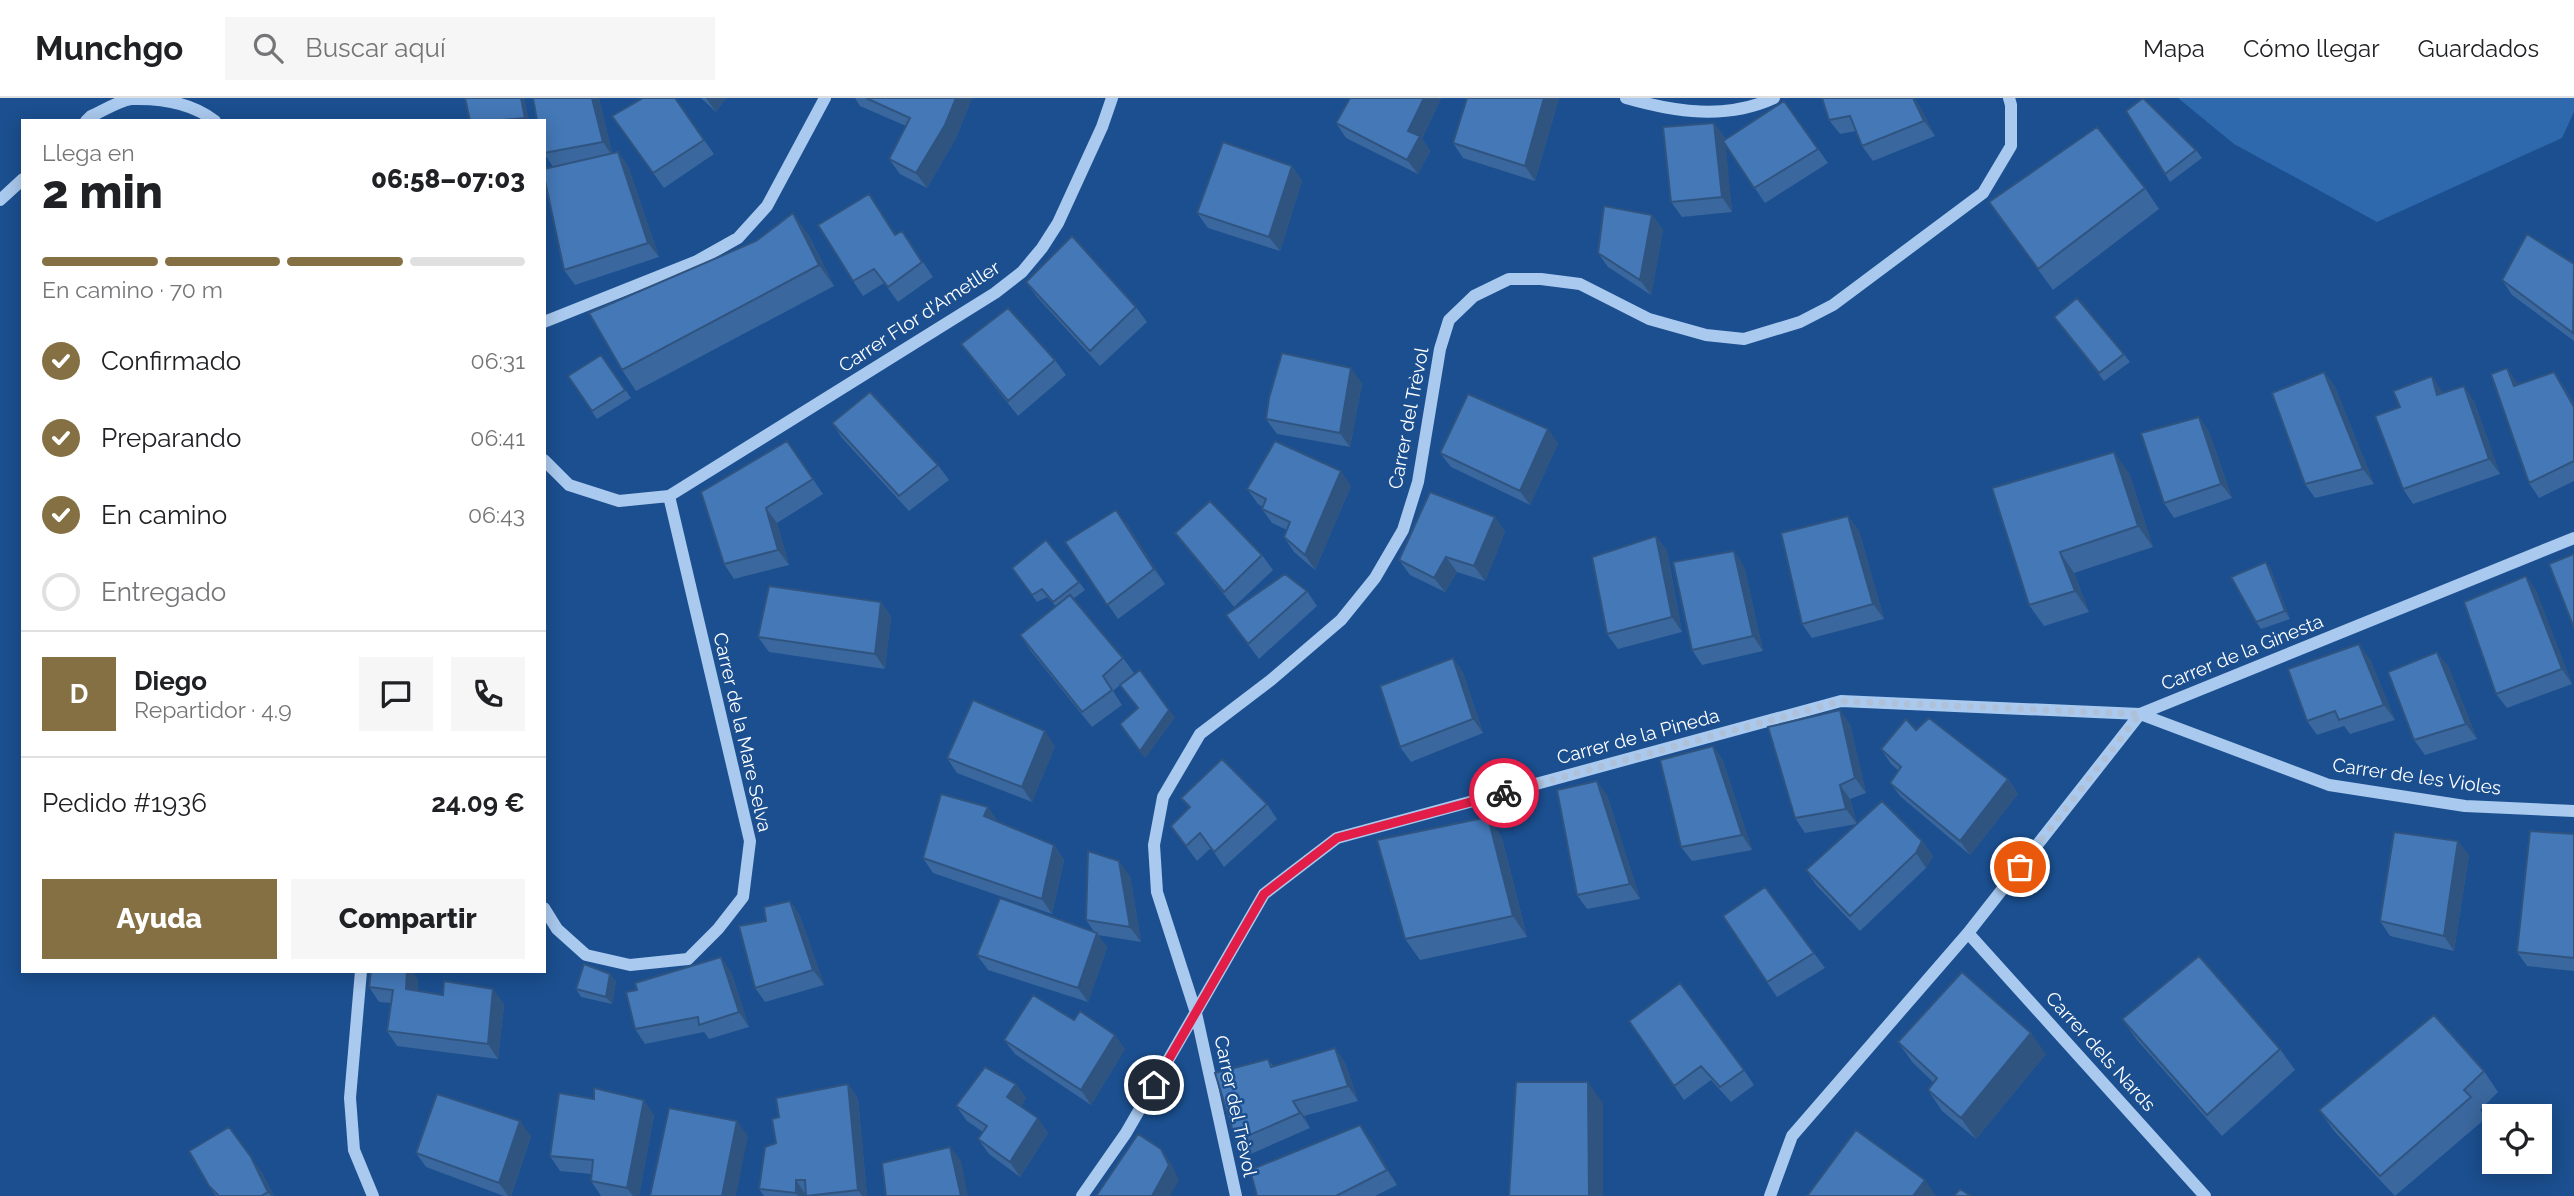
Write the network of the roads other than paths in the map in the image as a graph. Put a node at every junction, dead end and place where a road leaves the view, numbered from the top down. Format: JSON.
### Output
{"nodes":[{"id":1,"x":825,"y":98,"type":"edge"},
{"id":2,"x":1112,"y":98,"type":"edge"},
{"id":3,"x":1626,"y":98,"type":"edge"},
{"id":4,"x":1774,"y":98,"type":"edge"},
{"id":5,"x":2010,"y":102,"type":"edge"},
{"id":6,"x":88,"y":119,"type":"edge"},
{"id":7,"x":212,"y":119,"type":"edge"},
{"id":8,"x":21,"y":181,"type":"edge"},
{"id":9,"x":0,"y":200,"type":"edge"},
{"id":10,"x":546,"y":321,"type":"edge"},
{"id":11,"x":546,"y":462,"type":"edge"},
{"id":12,"x":670,"y":496,"type":"junction"},
{"id":13,"x":2574,"y":538,"type":"edge"},
{"id":14,"x":2140,"y":714,"type":"junction"},
{"id":15,"x":2574,"y":811,"type":"edge"},
{"id":16,"x":546,"y":912,"type":"edge"},
{"id":17,"x":1968,"y":933,"type":"junction"},
{"id":18,"x":361,"y":973,"type":"edge"},
{"id":19,"x":1196,"y":1013,"type":"junction"},
{"id":20,"x":373,"y":1196,"type":"edge"},
{"id":21,"x":1082,"y":1196,"type":"edge"},
{"id":22,"x":1236,"y":1196,"type":"edge"},
{"id":23,"x":1770,"y":1196,"type":"edge"},
{"id":24,"x":2205,"y":1196,"type":"edge"}],
"edges":[{"from":1,"to":10,"type":"street"},
{"from":2,"to":12,"type":"street","name":"Carrer Flor d'Ametller"},
{"from":3,"to":4,"type":"street"},
{"from":5,"to":19,"type":"street","name":"Carrer del Trèvol"},
{"from":6,"to":7,"type":"street"},
{"from":8,"to":9,"type":"street"},
{"from":11,"to":12,"type":"street"},
{"from":12,"to":16,"type":"street","name":"Carrer de la Mare Selva"},
{"from":13,"to":14,"type":"street","name":"Carrer de la Ginesta"},
{"from":14,"to":15,"type":"street","name":"Carrer de les Violes"},
{"from":14,"to":17,"type":"street","name":"Carrer de la Ginesta"},
{"from":14,"to":19,"type":"street","name":"Carrer de la Pineda"},
{"from":17,"to":23,"type":"street","name":"Carrer de la Ginesta"},
{"from":17,"to":24,"type":"street","name":"Carrer dels Nards"},
{"from":18,"to":20,"type":"street"},
{"from":19,"to":21,"type":"street"},
{"from":19,"to":22,"type":"street","name":"Carrer del Trèvol"}]}
